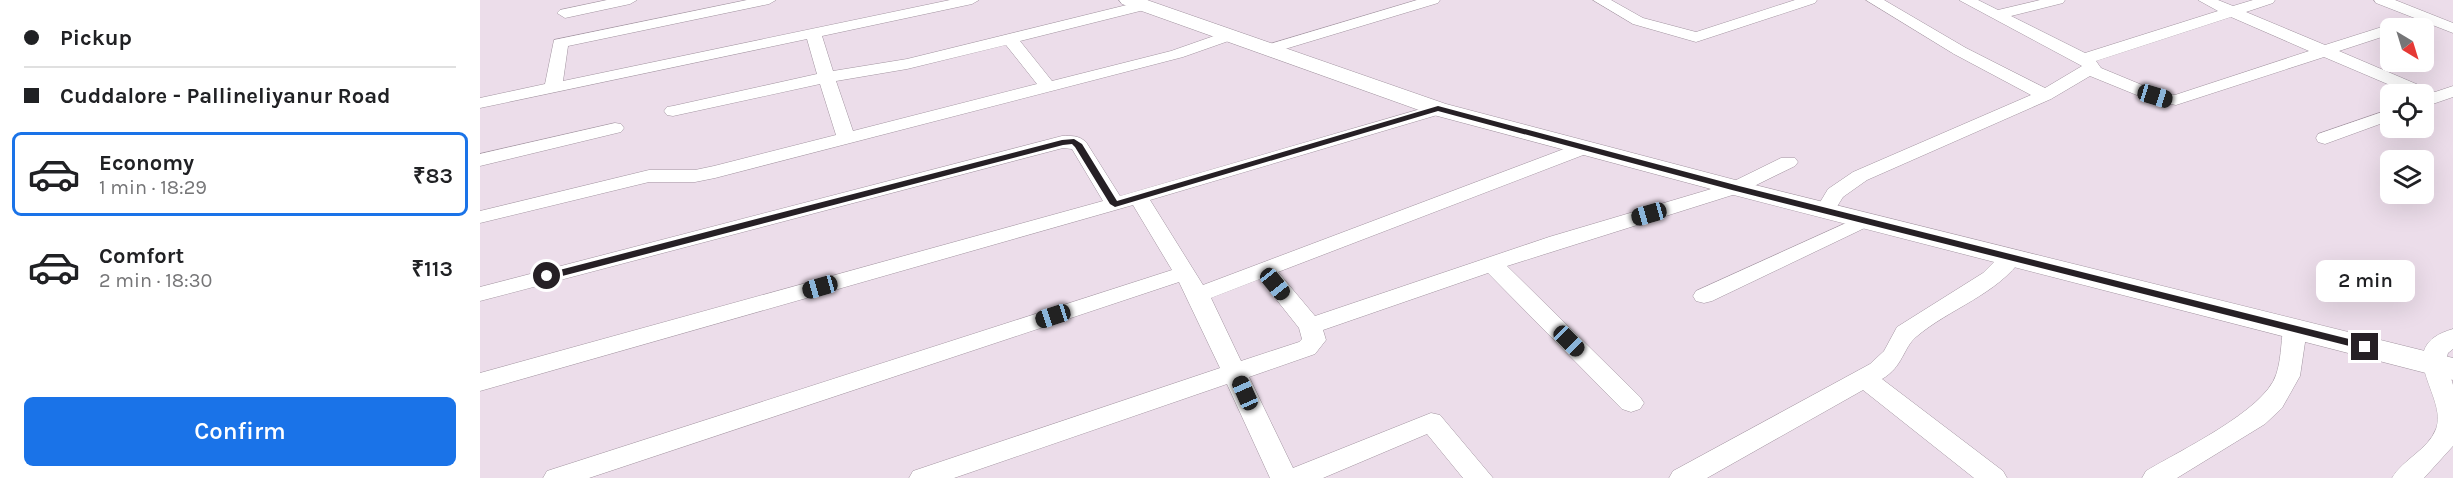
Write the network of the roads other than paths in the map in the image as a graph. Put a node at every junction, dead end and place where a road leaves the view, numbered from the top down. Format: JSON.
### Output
{"nodes":[{"id":1,"x":630,"y":0,"type":"edge"},
{"id":2,"x":769,"y":0,"type":"edge"},
{"id":3,"x":972,"y":0,"type":"edge"},
{"id":4,"x":1433,"y":0,"type":"edge"},
{"id":5,"x":1600,"y":0,"type":"edge"},
{"id":6,"x":1810,"y":0,"type":"edge"},
{"id":7,"x":1874,"y":0,"type":"edge"},
{"id":8,"x":1966,"y":0,"type":"edge"},
{"id":9,"x":2058,"y":0,"type":"edge"},
{"id":10,"x":2205,"y":0,"type":"edge"},
{"id":11,"x":2268,"y":0,"type":"edge"},
{"id":12,"x":2381,"y":0,"type":"edge"},
{"id":13,"x":1138,"y":2,"type":"edge"},
{"id":14,"x":566,"y":6,"type":"edge"},
{"id":15,"x":2231,"y":11,"type":"junction"},
{"id":16,"x":1997,"y":15,"type":"junction"},
{"id":17,"x":2425,"y":17,"type":"junction"},
{"id":18,"x":2422,"y":18,"type":"edge"},
{"id":19,"x":2453,"y":28,"type":"edge"},
{"id":20,"x":2380,"y":33,"type":"edge"},
{"id":21,"x":813,"y":34,"type":"junction"},
{"id":22,"x":1231,"y":35,"type":"junction"},
{"id":23,"x":1010,"y":39,"type":"junction"},
{"id":24,"x":560,"y":43,"type":"junction"},
{"id":25,"x":1269,"y":49,"type":"junction"},
{"id":26,"x":2324,"y":51,"type":"junction"},
{"id":27,"x":2087,"y":64,"type":"junction"},
{"id":28,"x":827,"y":77,"type":"junction"},
{"id":29,"x":2395,"y":84,"type":"edge"},
{"id":30,"x":1049,"y":87,"type":"junction"},
{"id":31,"x":553,"y":88,"type":"junction"},
{"id":32,"x":2453,"y":91,"type":"edge"},
{"id":33,"x":2045,"y":95,"type":"junction"},
{"id":34,"x":2434,"y":98,"type":"edge"},
{"id":35,"x":480,"y":103,"type":"edge"},
{"id":36,"x":1438,"y":109,"type":"junction"},
{"id":37,"x":673,"y":111,"type":"dead end"},
{"id":38,"x":2380,"y":118,"type":"edge"},
{"id":39,"x":615,"y":128,"type":"dead end"},
{"id":40,"x":2325,"y":138,"type":"dead end"},
{"id":41,"x":847,"y":140,"type":"junction"},
{"id":42,"x":1584,"y":148,"type":"junction"},
{"id":43,"x":480,"y":160,"type":"edge"},
{"id":44,"x":1788,"y":162,"type":"dead end"},
{"id":45,"x":1735,"y":188,"type":"junction"},
{"id":46,"x":1138,"y":197,"type":"junction"},
{"id":47,"x":1115,"y":204,"type":"junction"},
{"id":48,"x":1826,"y":209,"type":"junction"},
{"id":49,"x":480,"y":217,"type":"edge"},
{"id":50,"x":1866,"y":220,"type":"junction"},
{"id":51,"x":2012,"y":257,"type":"junction"},
{"id":52,"x":1492,"y":264,"type":"junction"},
{"id":53,"x":1264,"y":270,"type":"junction"},
{"id":54,"x":1184,"y":273,"type":"junction"},
{"id":55,"x":480,"y":294,"type":"edge"},
{"id":56,"x":1198,"y":296,"type":"junction"},
{"id":57,"x":1704,"y":296,"type":"dead end"},
{"id":58,"x":1310,"y":326,"type":"junction"},
{"id":59,"x":2295,"y":329,"type":"junction"},
{"id":60,"x":2453,"y":337,"type":"edge"},
{"id":61,"x":2444,"y":367,"type":"edge"},
{"id":62,"x":1236,"y":372,"type":"junction"},
{"id":63,"x":1864,"y":378,"type":"junction"},
{"id":64,"x":480,"y":382,"type":"edge"},
{"id":65,"x":1631,"y":403,"type":"dead end"},
{"id":66,"x":2416,"y":476,"type":"edge"},
{"id":67,"x":557,"y":478,"type":"edge"},
{"id":68,"x":923,"y":478,"type":"edge"},
{"id":69,"x":1284,"y":478,"type":"edge"},
{"id":70,"x":1296,"y":478,"type":"edge"},
{"id":71,"x":1479,"y":478,"type":"edge"},
{"id":72,"x":1683,"y":478,"type":"edge"},
{"id":73,"x":1993,"y":478,"type":"edge"},
{"id":74,"x":2156,"y":478,"type":"edge"}],
"edges":[{"from":1,"to":14,"type":"street"},
{"from":2,"to":24,"type":"street"},
{"from":3,"to":21,"type":"street"},
{"from":4,"to":25,"type":"street"},
{"from":5,"to":6,"type":"street"},
{"from":7,"to":33,"type":"street"},
{"from":8,"to":16,"type":"street"},
{"from":9,"to":16,"type":"street"},
{"from":10,"to":15,"type":"street"},
{"from":11,"to":15,"type":"street"},
{"from":12,"to":17,"type":"street"},
{"from":13,"to":22,"type":"main road"},
{"from":13,"to":23,"type":"street"},
{"from":14,"to":24,"type":"street"},
{"from":15,"to":26,"type":"street"},
{"from":15,"to":27,"type":"street"},
{"from":16,"to":27,"type":"street"},
{"from":17,"to":18,"type":"street"},
{"from":17,"to":19,"type":"street"},
{"from":20,"to":26,"type":"street"},
{"from":21,"to":28,"type":"street"},
{"from":21,"to":31,"type":"street"},
{"from":22,"to":25,"type":"main road"},
{"from":22,"to":30,"type":"street"},
{"from":23,"to":28,"type":"street"},
{"from":23,"to":30,"type":"street"},
{"from":24,"to":31,"type":"street"},
{"from":25,"to":36,"type":"main road"},
{"from":26,"to":27,"type":"street"},
{"from":26,"to":29,"type":"street"},
{"from":27,"to":33,"type":"street"},
{"from":28,"to":37,"type":"street"},
{"from":28,"to":41,"type":"street"},
{"from":30,"to":41,"type":"street"},
{"from":31,"to":35,"type":"street"},
{"from":32,"to":34,"type":"street"},
{"from":33,"to":48,"type":"street"},
{"from":36,"to":42,"type":"main road"},
{"from":36,"to":46,"type":"street"},
{"from":38,"to":40,"type":"street"},
{"from":39,"to":43,"type":"street"},
{"from":41,"to":49,"type":"street"},
{"from":42,"to":45,"type":"main road"},
{"from":42,"to":53,"type":"street"},
{"from":44,"to":45,"type":"street"},
{"from":45,"to":48,"type":"main road"},
{"from":45,"to":52,"type":"street"},
{"from":46,"to":47,"type":"street"},
{"from":46,"to":54,"type":"street"},
{"from":47,"to":55,"type":"street"},
{"from":47,"to":64,"type":"street"},
{"from":48,"to":50,"type":"main road"},
{"from":50,"to":51,"type":"main road"},
{"from":50,"to":57,"type":"street"},
{"from":51,"to":59,"type":"main road"},
{"from":51,"to":63,"type":"street"},
{"from":52,"to":58,"type":"street"},
{"from":52,"to":65,"type":"street"},
{"from":53,"to":56,"type":"street"},
{"from":53,"to":58,"type":"street"},
{"from":54,"to":56,"type":"street"},
{"from":54,"to":67,"type":"street"},
{"from":56,"to":62,"type":"street"},
{"from":58,"to":62,"type":"street"},
{"from":59,"to":61,"type":"main road"},
{"from":59,"to":74,"type":"street"},
{"from":60,"to":61,"type":"street"},
{"from":61,"to":66,"type":"street"},
{"from":62,"to":68,"type":"street"},
{"from":62,"to":69,"type":"street"},
{"from":63,"to":72,"type":"street"},
{"from":63,"to":73,"type":"street"},
{"from":70,"to":71,"type":"street"}]}
